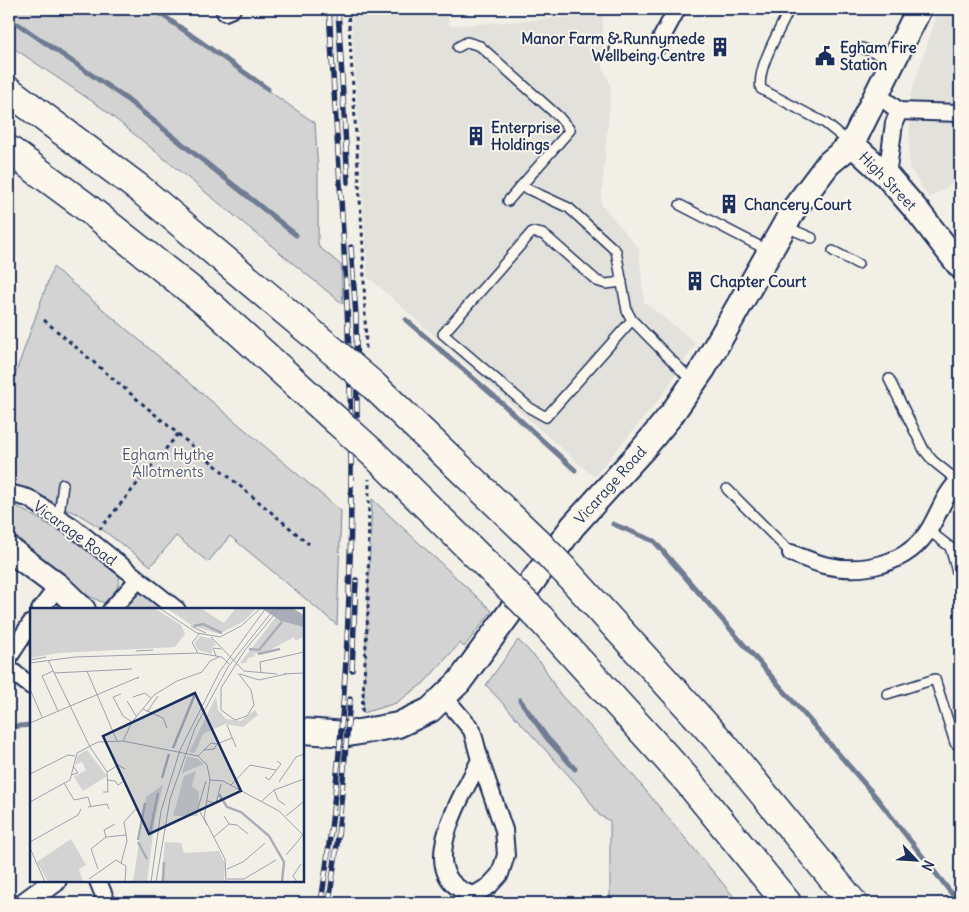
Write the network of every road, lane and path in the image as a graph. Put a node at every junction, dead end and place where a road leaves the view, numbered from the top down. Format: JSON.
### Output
{"nodes":[{"id":1,"x":677,"y":9,"type":"edge"},
{"id":2,"x":795,"y":9,"type":"edge"},
{"id":3,"x":919,"y":9,"type":"edge"},
{"id":4,"x":458,"y":47,"type":"dead end"},
{"id":5,"x":862,"y":48,"type":"dead end"},
{"id":6,"x":618,"y":51,"type":"dead end"},
{"id":7,"x":895,"y":61,"type":"junction"},
{"id":8,"x":9,"y":91,"type":"edge"},
{"id":9,"x":877,"y":94,"type":"junction"},
{"id":10,"x":899,"y":111,"type":"junction"},
{"id":11,"x":960,"y":113,"type":"edge"},
{"id":12,"x":852,"y":144,"type":"junction"},
{"id":13,"x":9,"y":150,"type":"edge"},
{"id":14,"x":887,"y":176,"type":"junction"},
{"id":15,"x":521,"y":186,"type":"junction"},
{"id":16,"x":508,"y":201,"type":"dead end"},
{"id":17,"x":680,"y":205,"type":"dead end"},
{"id":18,"x":784,"y":226,"type":"junction"},
{"id":19,"x":812,"y":238,"type":"dead end"},
{"id":20,"x":769,"y":251,"type":"junction"},
{"id":21,"x":833,"y":251,"type":"dead end"},
{"id":22,"x":858,"y":264,"type":"dead end"},
{"id":23,"x":960,"y":266,"type":"edge"},
{"id":24,"x":622,"y":282,"type":"junction"},
{"id":25,"x":44,"y":320,"type":"dead end"},
{"id":26,"x":632,"y":320,"type":"junction"},
{"id":27,"x":889,"y":379,"type":"dead end"},
{"id":28,"x":693,"y":382,"type":"junction"},
{"id":29,"x":178,"y":434,"type":"junction"},
{"id":30,"x":959,"y":480,"type":"edge"},
{"id":31,"x":63,"y":484,"type":"dead end"},
{"id":32,"x":727,"y":489,"type":"dead end"},
{"id":33,"x":9,"y":493,"type":"edge"},
{"id":34,"x":56,"y":516,"type":"junction"},
{"id":35,"x":928,"y":530,"type":"junction"},
{"id":36,"x":91,"y":541,"type":"junction"},
{"id":37,"x":309,"y":544,"type":"dead end"},
{"id":38,"x":9,"y":549,"type":"edge"},
{"id":39,"x":791,"y":553,"type":"joint"},
{"id":40,"x":138,"y":580,"type":"junction"},
{"id":41,"x":960,"y":582,"type":"edge"},
{"id":42,"x":58,"y":586,"type":"junction"},
{"id":43,"x":42,"y":608,"type":"edge"},
{"id":44,"x":81,"y":608,"type":"edge"},
{"id":45,"x":113,"y":608,"type":"edge"},
{"id":46,"x":174,"y":608,"type":"edge"},
{"id":47,"x":30,"y":625,"type":"edge"},
{"id":48,"x":9,"y":657,"type":"edge"},
{"id":49,"x":9,"y":669,"type":"edge"},
{"id":50,"x":30,"y":685,"type":"edge"},
{"id":51,"x":887,"y":694,"type":"dead end"},
{"id":52,"x":445,"y":698,"type":"junction"},
{"id":53,"x":304,"y":731,"type":"edge"},
{"id":54,"x":960,"y":742,"type":"edge"},
{"id":55,"x":480,"y":760,"type":"junction"},
{"id":56,"x":54,"y":882,"type":"edge"},
{"id":57,"x":98,"y":882,"type":"edge"},
{"id":58,"x":474,"y":899,"type":"edge"},
{"id":59,"x":25,"y":903,"type":"edge"},
{"id":60,"x":107,"y":903,"type":"edge"},
{"id":61,"x":787,"y":903,"type":"edge"},
{"id":62,"x":853,"y":903,"type":"edge"}],
"edges":[{"from":1,"to":6,"type":"street"},
{"from":2,"to":12,"type":"lane"},
{"from":3,"to":7,"type":"main road","name":"High Street"},
{"from":4,"to":15,"type":"lane"},
{"from":5,"to":7,"type":"lane"},
{"from":7,"to":9,"type":"main road","name":"High Street"},
{"from":8,"to":62,"type":"highway","bridge":true},
{"from":9,"to":10,"type":"street"},
{"from":9,"to":12,"type":"main road","name":"High Street"},
{"from":10,"to":11,"type":"street"},
{"from":10,"to":14,"type":"street"},
{"from":12,"to":14,"type":"main road","name":"High Street"},
{"from":12,"to":18,"type":"main road","name":"Vicarage Road"},
{"from":13,"to":61,"type":"highway","bridge":true},
{"from":14,"to":23,"type":"main road","name":"High Street"},
{"from":15,"to":16,"type":"lane"},
{"from":15,"to":24,"type":"lane"},
{"from":17,"to":20,"type":"lane"},
{"from":18,"to":19,"type":"lane"},
{"from":18,"to":20,"type":"main road","name":"Vicarage Road"},
{"from":20,"to":28,"type":"main road","name":"Vicarage Road"},
{"from":21,"to":22,"type":"lane"},
{"from":24,"to":26,"type":"lane"},
{"from":24,"to":26,"type":"lane"},
{"from":25,"to":29,"type":"path"},
{"from":26,"to":28,"type":"lane"},
{"from":27,"to":30,"type":"lane"},
{"from":28,"to":52,"type":"main road","name":"Vicarage Road"},
{"from":29,"to":36,"type":"path"},
{"from":29,"to":37,"type":"path"},
{"from":30,"to":35,"type":"street"},
{"from":31,"to":34,"type":"lane"},
{"from":32,"to":39,"type":"lane"},
{"from":33,"to":34,"type":"street","name":"Vicarage Road"},
{"from":34,"to":36,"type":"street","name":"Vicarage Road"},
{"from":35,"to":39,"type":"street"},
{"from":35,"to":41,"type":"lane"},
{"from":36,"to":40,"type":"street","name":"Vicarage Road"},
{"from":38,"to":42,"type":"main road"},
{"from":40,"to":45,"type":"street"},
{"from":40,"to":46,"type":"street","name":"Vicarage Road"},
{"from":42,"to":43,"type":"street"},
{"from":42,"to":44,"type":"main road"},
{"from":47,"to":48,"type":"street"},
{"from":49,"to":50,"type":"street"},
{"from":51,"to":54,"type":"lane"},
{"from":52,"to":53,"type":"main road","name":"Vicarage Road"},
{"from":52,"to":55,"type":"street"},
{"from":55,"to":58,"type":"street"},
{"from":55,"to":58,"type":"street"},
{"from":56,"to":59,"type":"street"},
{"from":57,"to":60,"type":"street"}]}
